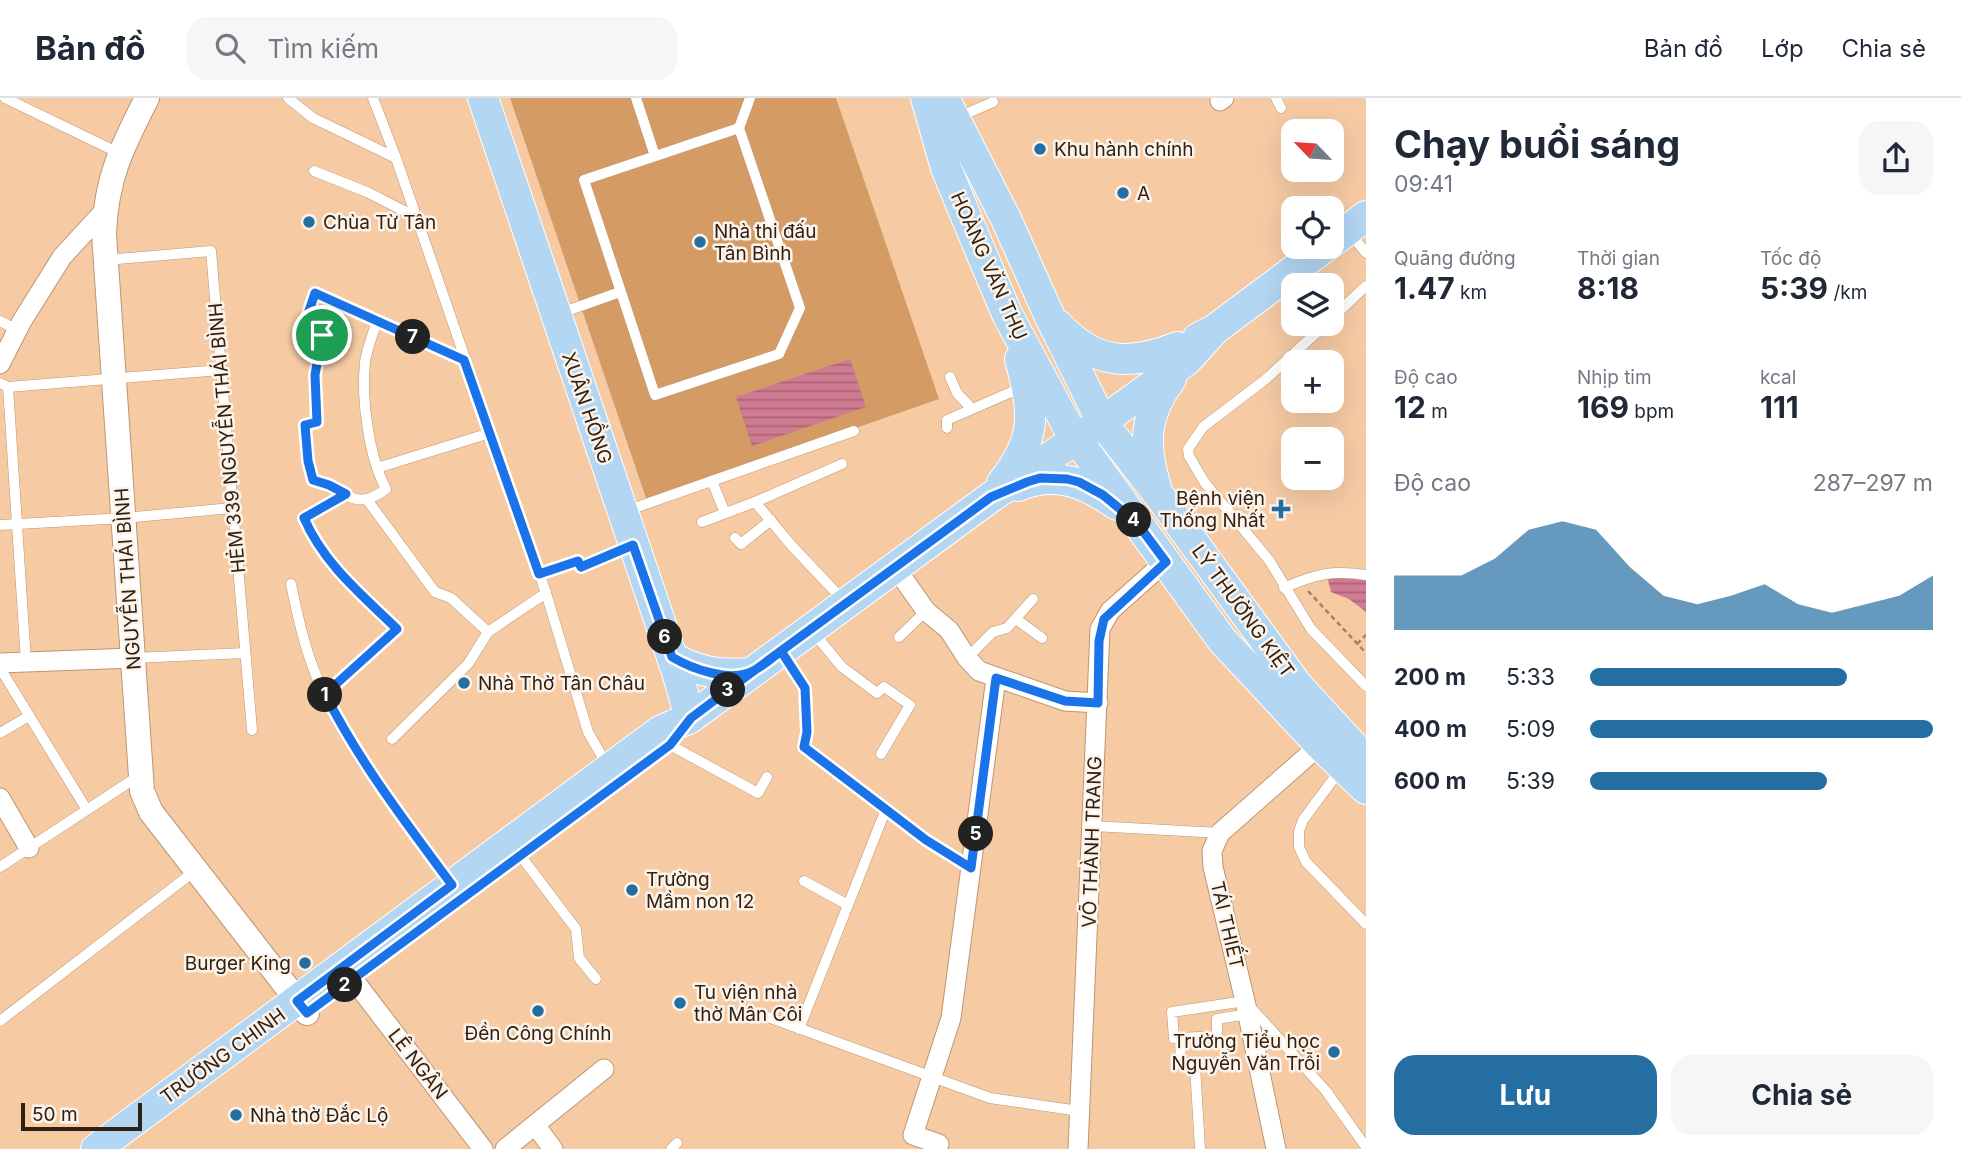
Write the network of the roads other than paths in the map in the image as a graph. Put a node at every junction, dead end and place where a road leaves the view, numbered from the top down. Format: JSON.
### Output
{"nodes":[{"id":1,"x":5,"y":98,"type":"edge"},
{"id":2,"x":147,"y":98,"type":"edge"},
{"id":3,"x":288,"y":98,"type":"edge"},
{"id":4,"x":373,"y":98,"type":"edge"},
{"id":5,"x":483,"y":98,"type":"edge"},
{"id":6,"x":636,"y":98,"type":"edge"},
{"id":7,"x":750,"y":98,"type":"edge"},
{"id":8,"x":926,"y":98,"type":"edge"},
{"id":9,"x":993,"y":102,"type":"dead end"},
{"id":10,"x":950,"y":108,"type":"edge"},
{"id":11,"x":739,"y":128,"type":"junction"},
{"id":12,"x":120,"y":153,"type":"junction"},
{"id":13,"x":655,"y":156,"type":"junction"},
{"id":14,"x":396,"y":158,"type":"junction"},
{"id":15,"x":314,"y":171,"type":"dead end"},
{"id":16,"x":106,"y":209,"type":"junction"},
{"id":17,"x":416,"y":217,"type":"junction"},
{"id":18,"x":1347,"y":238,"type":"edge"},
{"id":19,"x":106,"y":260,"type":"junction"},
{"id":20,"x":1366,"y":286,"type":"edge"},
{"id":21,"x":621,"y":292,"type":"junction"},
{"id":22,"x":1344,"y":307,"type":"edge"},
{"id":23,"x":1007,"y":314,"type":"junction"},
{"id":24,"x":556,"y":315,"type":"junction"},
{"id":25,"x":1049,"y":315,"type":"junction"},
{"id":26,"x":377,"y":321,"type":"junction"},
{"id":27,"x":9,"y":326,"type":"edge"},
{"id":28,"x":1312,"y":336,"type":"edge"},
{"id":29,"x":1182,"y":354,"type":"junction"},
{"id":30,"x":464,"y":360,"type":"junction"},
{"id":31,"x":0,"y":364,"type":"edge"},
{"id":32,"x":221,"y":370,"type":"junction"},
{"id":33,"x":950,"y":377,"type":"dead end"},
{"id":34,"x":114,"y":379,"type":"junction"},
{"id":35,"x":4,"y":385,"type":"edge"},
{"id":36,"x":1027,"y":385,"type":"junction"},
{"id":37,"x":971,"y":408,"type":"junction"},
{"id":38,"x":1098,"y":415,"type":"junction"},
{"id":39,"x":947,"y":428,"type":"dead end"},
{"id":40,"x":854,"y":431,"type":"dead end"},
{"id":41,"x":490,"y":433,"type":"junction"},
{"id":42,"x":1072,"y":434,"type":"junction"},
{"id":43,"x":842,"y":464,"type":"dead end"},
{"id":44,"x":377,"y":468,"type":"junction"},
{"id":45,"x":1138,"y":469,"type":"junction"},
{"id":46,"x":712,"y":481,"type":"junction"},
{"id":47,"x":1112,"y":488,"type":"junction"},
{"id":48,"x":346,"y":494,"type":"junction"},
{"id":49,"x":1158,"y":494,"type":"junction"},
{"id":50,"x":991,"y":497,"type":"junction"},
{"id":51,"x":368,"y":501,"type":"junction"},
{"id":52,"x":755,"y":502,"type":"junction"},
{"id":53,"x":232,"y":508,"type":"junction"},
{"id":54,"x":622,"y":513,"type":"junction"},
{"id":55,"x":725,"y":513,"type":"junction"},
{"id":56,"x":124,"y":518,"type":"junction"},
{"id":57,"x":771,"y":520,"type":"junction"},
{"id":58,"x":702,"y":522,"type":"dead end"},
{"id":59,"x":1137,"y":523,"type":"junction"},
{"id":60,"x":18,"y":524,"type":"junction"},
{"id":61,"x":0,"y":525,"type":"edge"},
{"id":62,"x":735,"y":538,"type":"dead end"},
{"id":63,"x":633,"y":545,"type":"junction"},
{"id":64,"x":1166,"y":562,"type":"junction"},
{"id":65,"x":895,"y":567,"type":"junction"},
{"id":66,"x":539,"y":574,"type":"junction"},
{"id":67,"x":1366,"y":575,"type":"edge"},
{"id":68,"x":291,"y":584,"type":"dead end"},
{"id":69,"x":1284,"y":588,"type":"junction"},
{"id":70,"x":546,"y":593,"type":"junction"},
{"id":71,"x":1033,"y":599,"type":"dead end"},
{"id":72,"x":846,"y":603,"type":"junction"},
{"id":73,"x":926,"y":611,"type":"junction"},
{"id":74,"x":1016,"y":619,"type":"junction"},
{"id":75,"x":811,"y":629,"type":"junction"},
{"id":76,"x":488,"y":632,"type":"junction"},
{"id":77,"x":899,"y":638,"type":"dead end"},
{"id":78,"x":1042,"y":638,"type":"dead end"},
{"id":79,"x":781,"y":651,"type":"junction"},
{"id":80,"x":245,"y":653,"type":"junction"},
{"id":81,"x":672,"y":657,"type":"junction"},
{"id":82,"x":133,"y":658,"type":"junction"},
{"id":83,"x":967,"y":658,"type":"junction"},
{"id":84,"x":26,"y":662,"type":"junction"},
{"id":85,"x":0,"y":666,"type":"edge"},
{"id":86,"x":751,"y":673,"type":"junction"},
{"id":87,"x":996,"y":678,"type":"junction"},
{"id":88,"x":1366,"y":686,"type":"edge"},
{"id":89,"x":325,"y":694,"type":"junction"},
{"id":90,"x":1098,"y":703,"type":"junction"},
{"id":91,"x":29,"y":716,"type":"junction"},
{"id":92,"x":691,"y":718,"type":"junction"},
{"id":93,"x":252,"y":730,"type":"dead end"},
{"id":94,"x":0,"y":733,"type":"edge"},
{"id":95,"x":392,"y":739,"type":"dead end"},
{"id":96,"x":670,"y":745,"type":"junction"},
{"id":97,"x":1320,"y":745,"type":"junction"},
{"id":98,"x":881,"y":754,"type":"dead end"},
{"id":99,"x":1354,"y":764,"type":"edge"},
{"id":100,"x":609,"y":768,"type":"junction"},
{"id":101,"x":141,"y":775,"type":"junction"},
{"id":102,"x":767,"y":777,"type":"dead end"},
{"id":103,"x":1366,"y":789,"type":"edge"},
{"id":104,"x":0,"y":798,"type":"edge"},
{"id":105,"x":886,"y":809,"type":"junction"},
{"id":106,"x":87,"y":810,"type":"junction"},
{"id":107,"x":1093,"y":826,"type":"junction"},
{"id":108,"x":1220,"y":833,"type":"junction"},
{"id":109,"x":29,"y":848,"type":"junction"},
{"id":110,"x":515,"y":848,"type":"junction"},
{"id":111,"x":0,"y":867,"type":"edge"},
{"id":112,"x":971,"y":868,"type":"junction"},
{"id":113,"x":196,"y":869,"type":"junction"},
{"id":114,"x":804,"y":881,"type":"dead end"},
{"id":115,"x":452,"y":885,"type":"junction"},
{"id":116,"x":848,"y":905,"type":"junction"},
{"id":117,"x":1366,"y":924,"type":"edge"},
{"id":118,"x":353,"y":979,"type":"junction"},
{"id":119,"x":596,"y":979,"type":"dead end"},
{"id":120,"x":302,"y":1007,"type":"junction"},
{"id":121,"x":1247,"y":1007,"type":"junction"},
{"id":122,"x":768,"y":1017,"type":"dead end"},
{"id":123,"x":0,"y":1021,"type":"edge"},
{"id":124,"x":799,"y":1028,"type":"junction"},
{"id":125,"x":1180,"y":1038,"type":"junction"},
{"id":126,"x":604,"y":1069,"type":"dead end"},
{"id":127,"x":932,"y":1078,"type":"junction"},
{"id":128,"x":1079,"y":1111,"type":"junction"},
{"id":129,"x":535,"y":1125,"type":"junction"},
{"id":130,"x":1366,"y":1147,"type":"edge"},
{"id":131,"x":96,"y":1149,"type":"edge"},
{"id":132,"x":123,"y":1149,"type":"edge"},
{"id":133,"x":483,"y":1149,"type":"edge"},
{"id":134,"x":505,"y":1149,"type":"edge"},
{"id":135,"x":553,"y":1149,"type":"edge"},
{"id":136,"x":937,"y":1149,"type":"edge"},
{"id":137,"x":1078,"y":1149,"type":"edge"},
{"id":138,"x":1200,"y":1149,"type":"edge"},
{"id":139,"x":1276,"y":1149,"type":"edge"}],
"edges":[{"from":1,"to":12,"type":"lane"},
{"from":2,"to":12,"type":"street","name":"NGUYỄN THÁI BÌNH"},
{"from":3,"to":14,"type":"lane"},
{"from":4,"to":14,"type":"lane"},
{"from":5,"to":24,"type":"main road","name":"XUÂN HỒNG"},
{"from":6,"to":13,"type":"lane"},
{"from":7,"to":11,"type":"lane"},
{"from":8,"to":23,"type":"main road","name":"HOÀNG VĂN THỤ"},
{"from":9,"to":10,"type":"lane"},
{"from":10,"to":25,"type":"main road","name":"HOÀNG VĂN THỤ"},
{"from":11,"to":13,"type":"lane"},
{"from":11,"to":21,"type":"lane"},
{"from":12,"to":16,"type":"street","name":"NGUYỄN THÁI BÌNH"},
{"from":13,"to":21,"type":"lane"},
{"from":14,"to":17,"type":"lane"},
{"from":15,"to":17,"type":"lane"},
{"from":16,"to":19,"type":"street","name":"NGUYỄN THÁI BÌNH"},
{"from":16,"to":27,"type":"street"},
{"from":17,"to":30,"type":"lane"},
{"from":18,"to":29,"type":"main road"},
{"from":19,"to":32,"type":"lane","name":"HẺM 339 NGUYỄN THÁI BÌNH"},
{"from":19,"to":34,"type":"street","name":"NGUYỄN THÁI BÌNH"},
{"from":20,"to":22,"type":"lane"},
{"from":21,"to":24,"type":"lane"},
{"from":23,"to":36,"type":"main road"},
{"from":23,"to":42,"type":"main road","name":"HOÀNG VĂN THỤ"},
{"from":24,"to":54,"type":"main road","name":"XUÂN HỒNG"},
{"from":25,"to":29,"type":"main road"},
{"from":25,"to":38,"type":"main road","name":"HOÀNG VĂN THỤ"},
{"from":26,"to":30,"type":"lane"},
{"from":26,"to":44,"type":"lane"},
{"from":26,"to":48,"type":"lane"},
{"from":27,"to":31,"type":"street"},
{"from":28,"to":69,"type":"lane"},
{"from":29,"to":38,"type":"main road","name":"TRƯỜNG CHINH"},
{"from":29,"to":49,"type":"main road"},
{"from":30,"to":41,"type":"lane"},
{"from":32,"to":34,"type":"lane"},
{"from":32,"to":53,"type":"lane","name":"HẺM 339 NGUYỄN THÁI BÌNH"},
{"from":33,"to":37,"type":"lane"},
{"from":34,"to":35,"type":"lane"},
{"from":34,"to":56,"type":"street","name":"NGUYỄN THÁI BÌNH"},
{"from":35,"to":60,"type":"lane"},
{"from":36,"to":37,"type":"lane"},
{"from":36,"to":50,"type":"main road"},
{"from":37,"to":39,"type":"lane"},
{"from":38,"to":42,"type":"main road","name":"TRƯỜNG CHINH"},
{"from":38,"to":45,"type":"main road","name":"LÝ THƯỜNG KIỆT"},
{"from":40,"to":46,"type":"lane"},
{"from":41,"to":44,"type":"lane"},
{"from":41,"to":66,"type":"lane"},
{"from":42,"to":47,"type":"main road"},
{"from":42,"to":50,"type":"main road","name":"TRƯỜNG CHINH"},
{"from":43,"to":52,"type":"lane"},
{"from":44,"to":51,"type":"lane"},
{"from":45,"to":47,"type":"main road"},
{"from":45,"to":49,"type":"main road","name":"LÝ THƯỜNG KIỆT"},
{"from":46,"to":54,"type":"lane"},
{"from":46,"to":55,"type":"lane"},
{"from":47,"to":59,"type":"main road"},
{"from":48,"to":51,"type":"lane"},
{"from":48,"to":89,"type":"lane"},
{"from":49,"to":99,"type":"main road","name":"LÝ THƯỜNG KIỆT"},
{"from":50,"to":59,"type":"main road"},
{"from":50,"to":65,"type":"main road","name":"TRƯỜNG CHINH"},
{"from":51,"to":76,"type":"lane"},
{"from":52,"to":55,"type":"lane"},
{"from":52,"to":57,"type":"lane"},
{"from":53,"to":56,"type":"lane"},
{"from":53,"to":80,"type":"lane","name":"HẺM 339 NGUYỄN THÁI BÌNH"},
{"from":54,"to":63,"type":"main road","name":"XUÂN HỒNG"},
{"from":55,"to":58,"type":"lane"},
{"from":56,"to":60,"type":"lane"},
{"from":56,"to":82,"type":"street","name":"NGUYỄN THÁI BÌNH"},
{"from":57,"to":62,"type":"lane"},
{"from":57,"to":72,"type":"lane"},
{"from":59,"to":64,"type":"main road","name":"LÝ THƯỜNG KIỆT"},
{"from":60,"to":61,"type":"lane"},
{"from":60,"to":84,"type":"lane"},
{"from":63,"to":66,"type":"lane"},
{"from":63,"to":81,"type":"main road","name":"XUÂN HỒNG"},
{"from":64,"to":90,"type":"street","name":"VÕ THÀNH TRANG"},
{"from":64,"to":97,"type":"main road","name":"LÝ THƯỜNG KIỆT"},
{"from":65,"to":72,"type":"main road","name":"TRƯỜNG CHINH"},
{"from":65,"to":73,"type":"street"},
{"from":66,"to":70,"type":"lane"},
{"from":67,"to":69,"type":"lane"},
{"from":68,"to":89,"type":"lane"},
{"from":69,"to":88,"type":"lane"},
{"from":70,"to":76,"type":"lane"},
{"from":70,"to":100,"type":"lane"},
{"from":71,"to":74,"type":"lane"},
{"from":72,"to":75,"type":"main road","name":"TRƯỜNG CHINH"},
{"from":73,"to":77,"type":"lane"},
{"from":73,"to":83,"type":"street"},
{"from":74,"to":78,"type":"lane"},
{"from":74,"to":83,"type":"lane"},
{"from":75,"to":79,"type":"main road","name":"TRƯỜNG CHINH"},
{"from":75,"to":98,"type":"lane"},
{"from":76,"to":95,"type":"lane"},
{"from":79,"to":86,"type":"main road","name":"TRƯỜNG CHINH"},
{"from":79,"to":105,"type":"lane"},
{"from":80,"to":82,"type":"lane"},
{"from":80,"to":93,"type":"lane","name":"HẺM 339 NGUYỄN THÁI BÌNH"},
{"from":81,"to":86,"type":"main road"},
{"from":81,"to":92,"type":"main road","name":"XUÂN HỒNG"},
{"from":82,"to":84,"type":"street"},
{"from":82,"to":101,"type":"street","name":"NGUYỄN THÁI BÌNH"},
{"from":83,"to":87,"type":"street"},
{"from":84,"to":85,"type":"street"},
{"from":85,"to":91,"type":"lane"},
{"from":86,"to":92,"type":"main road","name":"TRƯỜNG CHINH"},
{"from":87,"to":90,"type":"street"},
{"from":87,"to":112,"type":"street"},
{"from":89,"to":115,"type":"lane"},
{"from":90,"to":107,"type":"street","name":"VÕ THÀNH TRANG"},
{"from":91,"to":94,"type":"lane"},
{"from":91,"to":106,"type":"lane"},
{"from":92,"to":96,"type":"main road","name":"TRƯỜNG CHINH"},
{"from":92,"to":100,"type":"main road","name":"TRƯỜNG CHINH"},
{"from":96,"to":102,"type":"lane"},
{"from":96,"to":110,"type":"main road","name":"TRƯỜNG CHINH"},
{"from":97,"to":99,"type":"main road","name":"LÝ THƯỜNG KIỆT"},
{"from":97,"to":108,"type":"street"},
{"from":99,"to":103,"type":"main road","name":"LÝ THƯỜNG KIỆT"},
{"from":99,"to":117,"type":"lane"},
{"from":100,"to":110,"type":"main road","name":"TRƯỜNG CHINH"},
{"from":101,"to":106,"type":"lane"},
{"from":101,"to":113,"type":"street","name":"NGUYỄN THÁI BÌNH"},
{"from":104,"to":109,"type":"street"},
{"from":105,"to":112,"type":"lane"},
{"from":105,"to":116,"type":"lane"},
{"from":106,"to":109,"type":"lane"},
{"from":107,"to":108,"type":"lane"},
{"from":107,"to":128,"type":"street","name":"VÕ THÀNH TRANG"},
{"from":108,"to":121,"type":"street","name":"TÁI THIẾT"},
{"from":109,"to":111,"type":"lane"},
{"from":110,"to":115,"type":"main road","name":"TRƯỜNG CHINH"},
{"from":110,"to":118,"type":"main road","name":"TRƯỜNG CHINH"},
{"from":110,"to":119,"type":"lane"},
{"from":112,"to":127,"type":"street"},
{"from":113,"to":120,"type":"street","name":"NGUYỄN THÁI BÌNH"},
{"from":113,"to":123,"type":"lane"},
{"from":114,"to":116,"type":"lane"},
{"from":115,"to":120,"type":"main road","name":"TRƯỜNG CHINH"},
{"from":116,"to":124,"type":"lane"},
{"from":118,"to":120,"type":"main road","name":"TRƯỜNG CHINH"},
{"from":118,"to":133,"type":"street","name":"LÊ NGÂN"},
{"from":120,"to":131,"type":"main road","name":"TRƯỜNG CHINH"},
{"from":120,"to":132,"type":"main road","name":"TRƯỜNG CHINH"},
{"from":121,"to":125,"type":"lane"},
{"from":121,"to":125,"type":"lane"},
{"from":121,"to":130,"type":"lane"},
{"from":121,"to":139,"type":"street","name":"TÁI THIẾT"},
{"from":122,"to":124,"type":"lane"},
{"from":124,"to":127,"type":"lane"},
{"from":125,"to":138,"type":"lane"},
{"from":126,"to":129,"type":"street"},
{"from":127,"to":128,"type":"lane"},
{"from":127,"to":136,"type":"street"},
{"from":128,"to":137,"type":"street","name":"VÕ THÀNH TRANG"},
{"from":129,"to":134,"type":"street"},
{"from":129,"to":135,"type":"street"}]}
